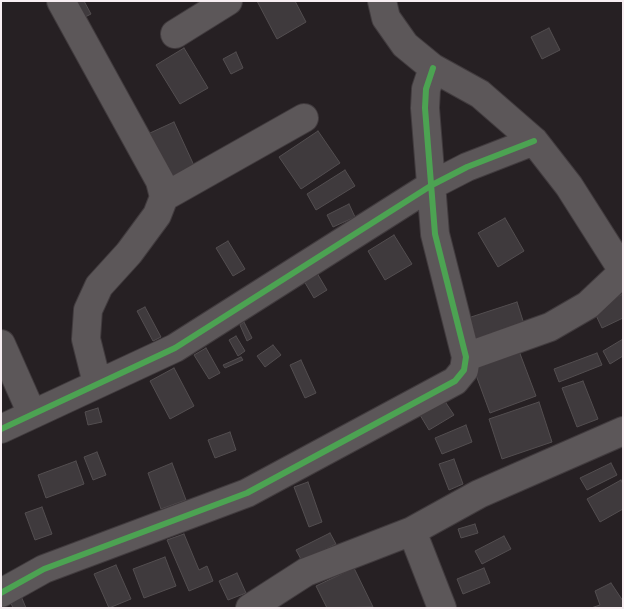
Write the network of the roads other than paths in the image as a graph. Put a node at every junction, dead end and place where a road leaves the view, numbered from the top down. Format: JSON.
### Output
{"nodes":[{"id":1,"x":61,"y":1,"type":"edge"},
{"id":2,"x":228,"y":1,"type":"edge"},
{"id":3,"x":382,"y":1,"type":"edge"},
{"id":4,"x":175,"y":34,"type":"dead end"},
{"id":5,"x":433,"y":68,"type":"junction"},
{"id":6,"x":304,"y":118,"type":"dead end"},
{"id":7,"x":534,"y":141,"type":"junction"},
{"id":8,"x":432,"y":185,"type":"junction"},
{"id":9,"x":164,"y":197,"type":"junction"},
{"id":10,"x":623,"y":272,"type":"edge"},
{"id":11,"x":1,"y":344,"type":"edge"},
{"id":12,"x":466,"y":357,"type":"junction"},
{"id":13,"x":97,"y":383,"type":"junction"},
{"id":14,"x":32,"y":414,"type":"junction"},
{"id":15,"x":1,"y":429,"type":"edge"},
{"id":16,"x":623,"y":431,"type":"edge"},
{"id":17,"x":412,"y":531,"type":"junction"},
{"id":18,"x":1,"y":593,"type":"edge"},
{"id":19,"x":250,"y":608,"type":"edge"},
{"id":20,"x":442,"y":608,"type":"edge"}],
"edges":[{"from":1,"to":9,"type":"street"},
{"from":2,"to":4,"type":"street"},
{"from":3,"to":5,"type":"street"},
{"from":5,"to":7,"type":"street"},
{"from":5,"to":8,"type":"street"},
{"from":6,"to":9,"type":"street"},
{"from":7,"to":8,"type":"street"},
{"from":7,"to":10,"type":"street"},
{"from":8,"to":12,"type":"street"},
{"from":8,"to":13,"type":"street"},
{"from":9,"to":13,"type":"street"},
{"from":10,"to":12,"type":"street"},
{"from":11,"to":14,"type":"street"},
{"from":12,"to":18,"type":"street"},
{"from":13,"to":14,"type":"street"},
{"from":14,"to":15,"type":"street"},
{"from":16,"to":17,"type":"street"},
{"from":17,"to":19,"type":"street"},
{"from":17,"to":20,"type":"street"}]}
